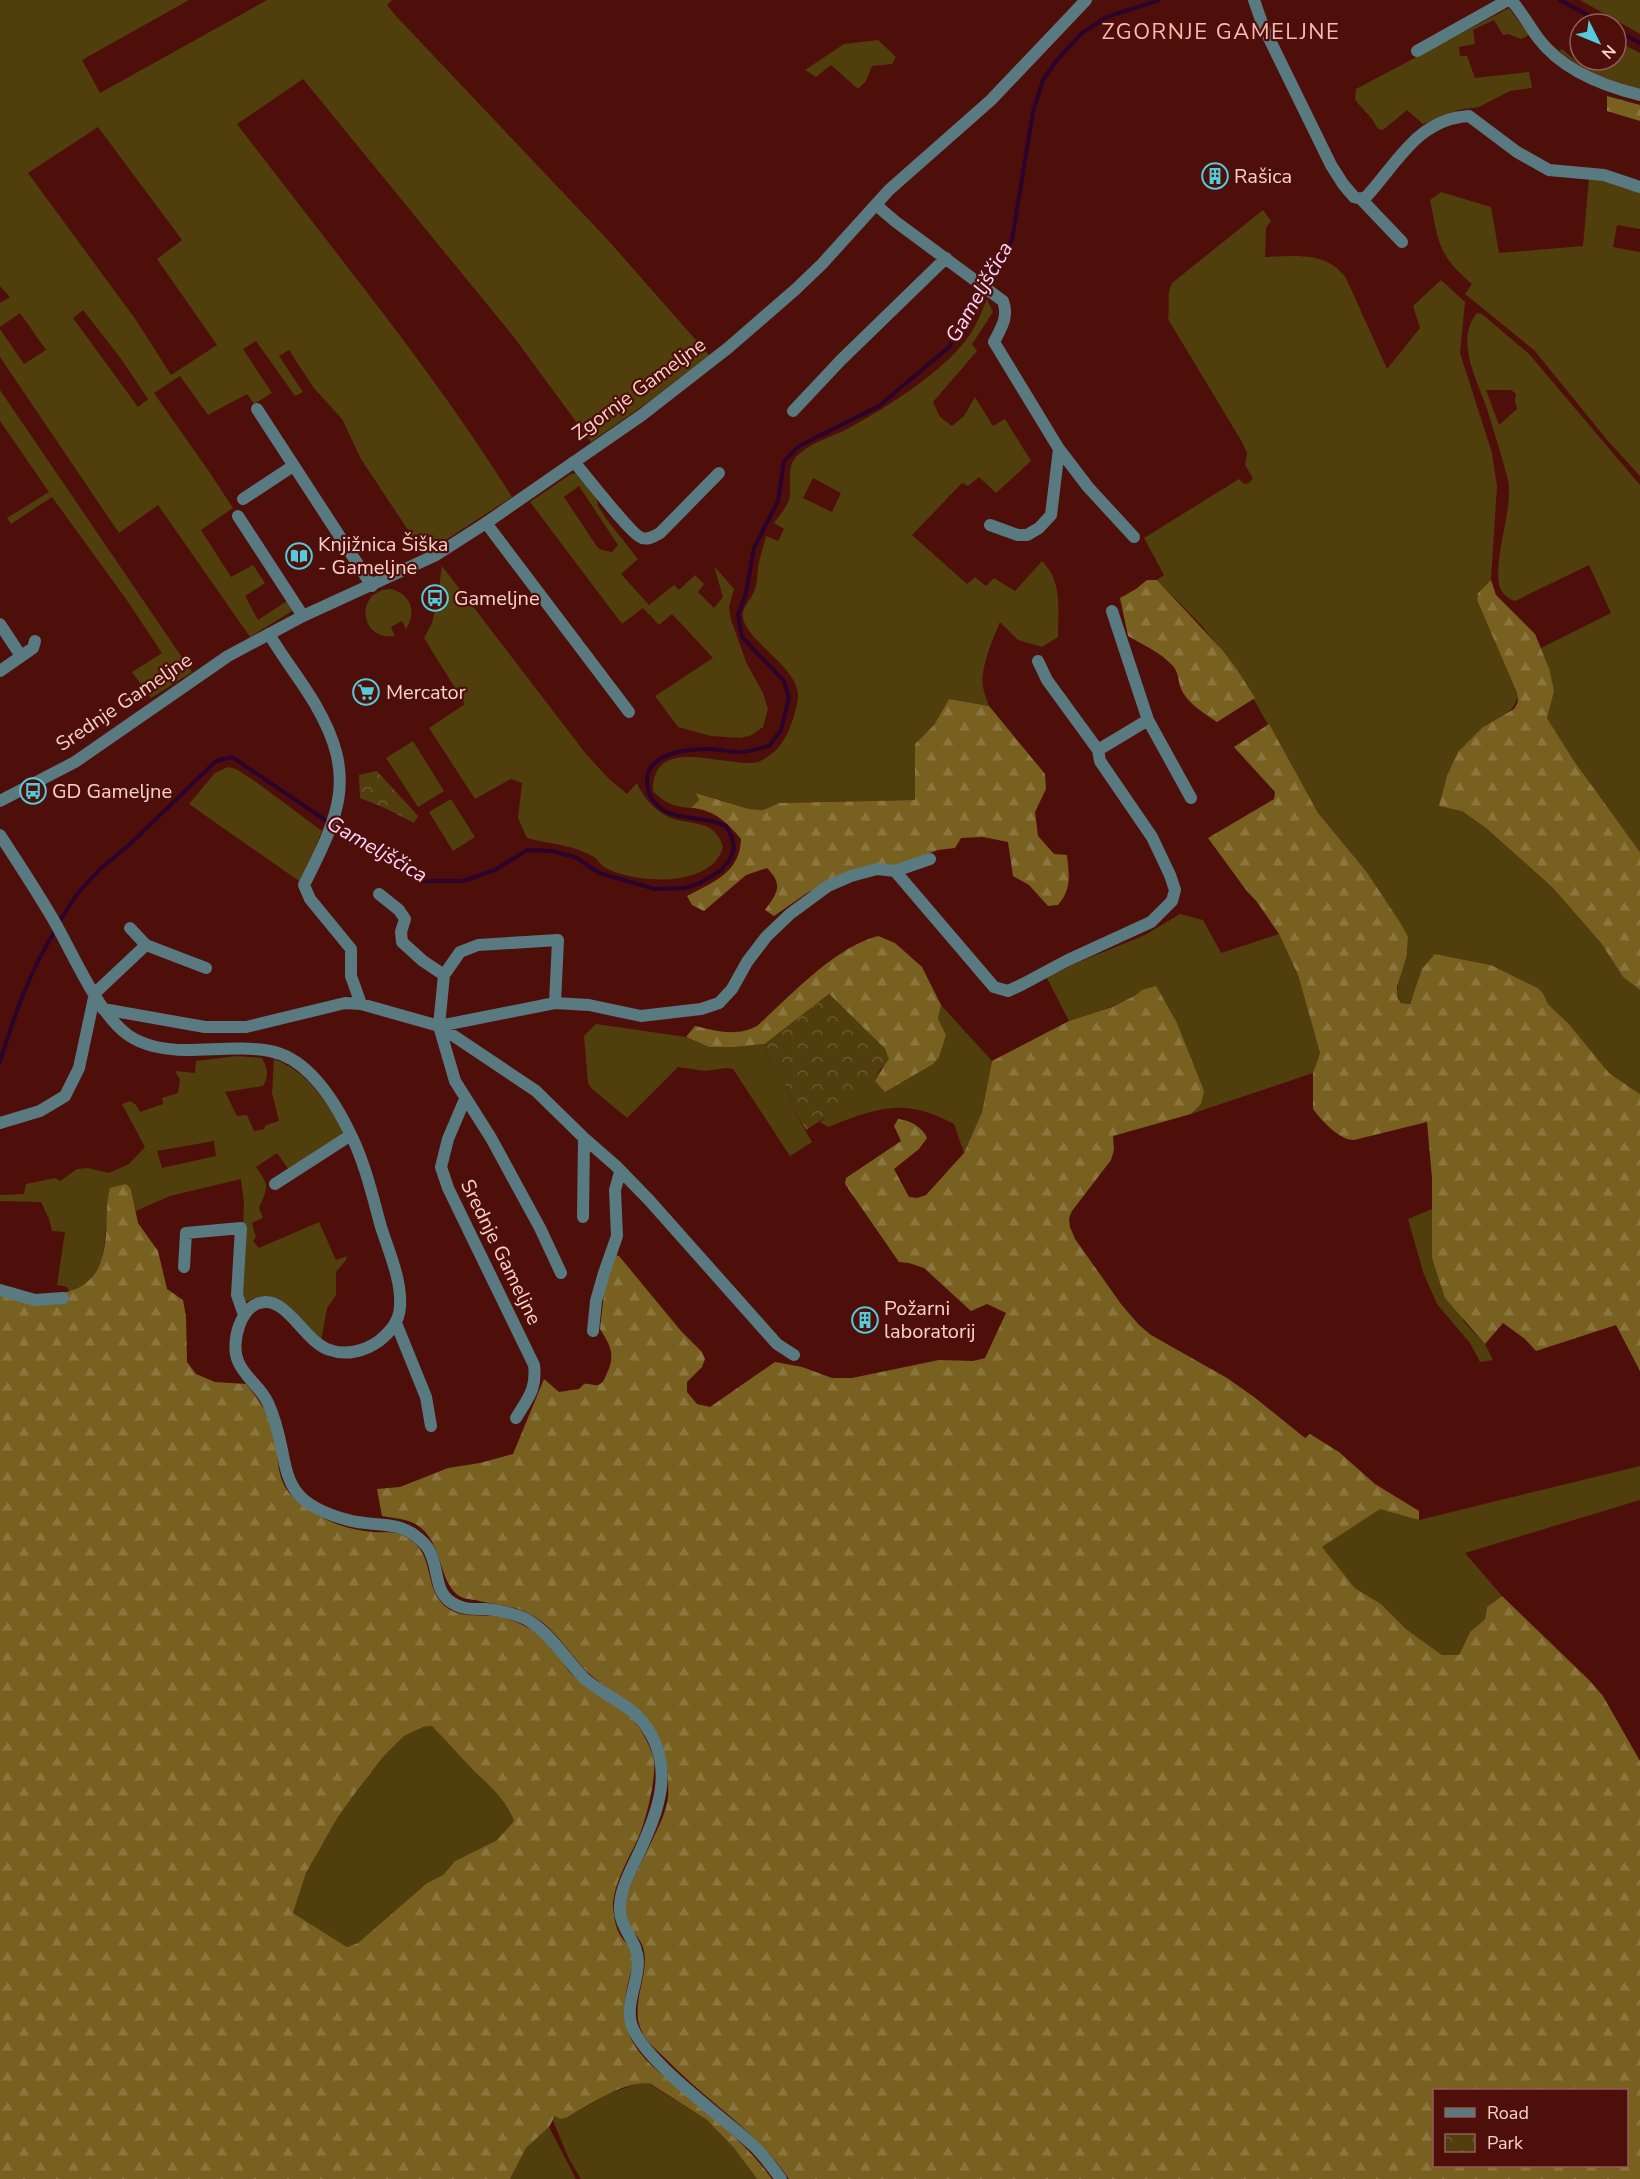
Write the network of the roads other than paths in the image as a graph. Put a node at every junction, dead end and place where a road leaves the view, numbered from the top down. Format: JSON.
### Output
{"nodes":[{"id":1,"x":1086,"y":0,"type":"edge"},
{"id":2,"x":1509,"y":0,"type":"edge"},
{"id":3,"x":1254,"y":2,"type":"edge"},
{"id":4,"x":1417,"y":51,"type":"dead end"},
{"id":5,"x":1640,"y":95,"type":"edge"},
{"id":6,"x":1640,"y":187,"type":"edge"},
{"id":7,"x":1361,"y":199,"type":"junction"},
{"id":8,"x":876,"y":205,"type":"junction"},
{"id":9,"x":1402,"y":242,"type":"dead end"},
{"id":10,"x":946,"y":258,"type":"junction"},
{"id":11,"x":258,"y":410,"type":"dead end"},
{"id":12,"x":793,"y":411,"type":"dead end"},
{"id":13,"x":1059,"y":449,"type":"junction"},
{"id":14,"x":574,"y":462,"type":"junction"},
{"id":15,"x":293,"y":466,"type":"junction"},
{"id":16,"x":718,"y":473,"type":"dead end"},
{"id":17,"x":243,"y":499,"type":"dead end"},
{"id":18,"x":238,"y":516,"type":"dead end"},
{"id":19,"x":486,"y":523,"type":"junction"},
{"id":20,"x":990,"y":525,"type":"dead end"},
{"id":21,"x":1134,"y":537,"type":"dead end"},
{"id":22,"x":372,"y":586,"type":"junction"},
{"id":23,"x":1112,"y":611,"type":"dead end"},
{"id":24,"x":303,"y":616,"type":"junction"},
{"id":25,"x":0,"y":624,"type":"edge"},
{"id":26,"x":269,"y":634,"type":"junction"},
{"id":27,"x":35,"y":641,"type":"dead end"},
{"id":28,"x":21,"y":656,"type":"junction"},
{"id":29,"x":1038,"y":661,"type":"dead end"},
{"id":30,"x":0,"y":671,"type":"edge"},
{"id":31,"x":628,"y":712,"type":"dead end"},
{"id":32,"x":1148,"y":720,"type":"junction"},
{"id":33,"x":1098,"y":750,"type":"junction"},
{"id":34,"x":1191,"y":798,"type":"dead end"},
{"id":35,"x":0,"y":801,"type":"edge"},
{"id":36,"x":0,"y":835,"type":"edge"},
{"id":37,"x":930,"y":859,"type":"dead end"},
{"id":38,"x":895,"y":871,"type":"junction"},
{"id":39,"x":379,"y":894,"type":"dead end"},
{"id":40,"x":130,"y":928,"type":"dead end"},
{"id":41,"x":146,"y":945,"type":"junction"},
{"id":42,"x":206,"y":968,"type":"dead end"},
{"id":43,"x":444,"y":975,"type":"junction"},
{"id":44,"x":94,"y":993,"type":"junction"},
{"id":45,"x":555,"y":1003,"type":"junction"},
{"id":46,"x":361,"y":1004,"type":"junction"},
{"id":47,"x":104,"y":1009,"type":"junction"},
{"id":48,"x":439,"y":1026,"type":"junction"},
{"id":49,"x":465,"y":1099,"type":"junction"},
{"id":50,"x":0,"y":1123,"type":"edge"},
{"id":51,"x":351,"y":1135,"type":"junction"},
{"id":52,"x":584,"y":1138,"type":"junction"},
{"id":53,"x":621,"y":1172,"type":"junction"},
{"id":54,"x":275,"y":1184,"type":"dead end"},
{"id":55,"x":583,"y":1217,"type":"dead end"},
{"id":56,"x":184,"y":1267,"type":"dead end"},
{"id":57,"x":561,"y":1273,"type":"dead end"},
{"id":58,"x":0,"y":1290,"type":"edge"},
{"id":59,"x":63,"y":1298,"type":"dead end"},
{"id":60,"x":244,"y":1315,"type":"junction"},
{"id":61,"x":396,"y":1323,"type":"junction"},
{"id":62,"x":593,"y":1331,"type":"dead end"},
{"id":63,"x":794,"y":1355,"type":"dead end"},
{"id":64,"x":516,"y":1418,"type":"dead end"},
{"id":65,"x":430,"y":1426,"type":"dead end"},
{"id":66,"x":781,"y":2179,"type":"edge"}],
"edges":[{"from":1,"to":8,"type":"street","name":"Zgornje Gameljne"},
{"from":2,"to":4,"type":"street"},
{"from":2,"to":5,"type":"street"},
{"from":3,"to":7,"type":"street"},
{"from":6,"to":7,"type":"street"},
{"from":7,"to":9,"type":"street"},
{"from":8,"to":10,"type":"street"},
{"from":8,"to":14,"type":"street","name":"Zgornje Gameljne"},
{"from":10,"to":12,"type":"street"},
{"from":10,"to":13,"type":"street"},
{"from":11,"to":15,"type":"street"},
{"from":13,"to":20,"type":"street"},
{"from":13,"to":21,"type":"street"},
{"from":14,"to":16,"type":"street","name":"Zgornje Gameljne"},
{"from":14,"to":19,"type":"street","name":"Srednje Gameljne"},
{"from":15,"to":17,"type":"street"},
{"from":15,"to":22,"type":"street"},
{"from":18,"to":24,"type":"street"},
{"from":19,"to":22,"type":"street","name":"Srednje Gameljne"},
{"from":19,"to":31,"type":"street"},
{"from":22,"to":24,"type":"street","name":"Srednje Gameljne"},
{"from":23,"to":32,"type":"street"},
{"from":24,"to":26,"type":"street","name":"Srednje Gameljne"},
{"from":25,"to":28,"type":"street"},
{"from":26,"to":35,"type":"street","name":"Srednje Gameljne"},
{"from":26,"to":46,"type":"street"},
{"from":27,"to":28,"type":"street"},
{"from":28,"to":30,"type":"street"},
{"from":29,"to":33,"type":"street"},
{"from":32,"to":33,"type":"street"},
{"from":32,"to":34,"type":"street"},
{"from":33,"to":38,"type":"street"},
{"from":36,"to":44,"type":"street"},
{"from":37,"to":38,"type":"street"},
{"from":38,"to":45,"type":"street"},
{"from":39,"to":43,"type":"street"},
{"from":40,"to":41,"type":"street"},
{"from":41,"to":42,"type":"street"},
{"from":41,"to":44,"type":"street"},
{"from":43,"to":45,"type":"street"},
{"from":43,"to":48,"type":"street"},
{"from":44,"to":47,"type":"street"},
{"from":44,"to":50,"type":"street"},
{"from":45,"to":48,"type":"street"},
{"from":46,"to":47,"type":"street"},
{"from":46,"to":48,"type":"street"},
{"from":47,"to":51,"type":"street"},
{"from":48,"to":49,"type":"street"},
{"from":48,"to":52,"type":"street"},
{"from":49,"to":57,"type":"street"},
{"from":49,"to":64,"type":"street","name":"Srednje Gameljne"},
{"from":51,"to":54,"type":"street"},
{"from":51,"to":61,"type":"street"},
{"from":52,"to":53,"type":"street"},
{"from":52,"to":55,"type":"street"},
{"from":53,"to":62,"type":"street"},
{"from":53,"to":63,"type":"street"},
{"from":56,"to":60,"type":"street"},
{"from":58,"to":59,"type":"street"},
{"from":60,"to":61,"type":"street"},
{"from":60,"to":66,"type":"street"},
{"from":61,"to":65,"type":"street"}]}
